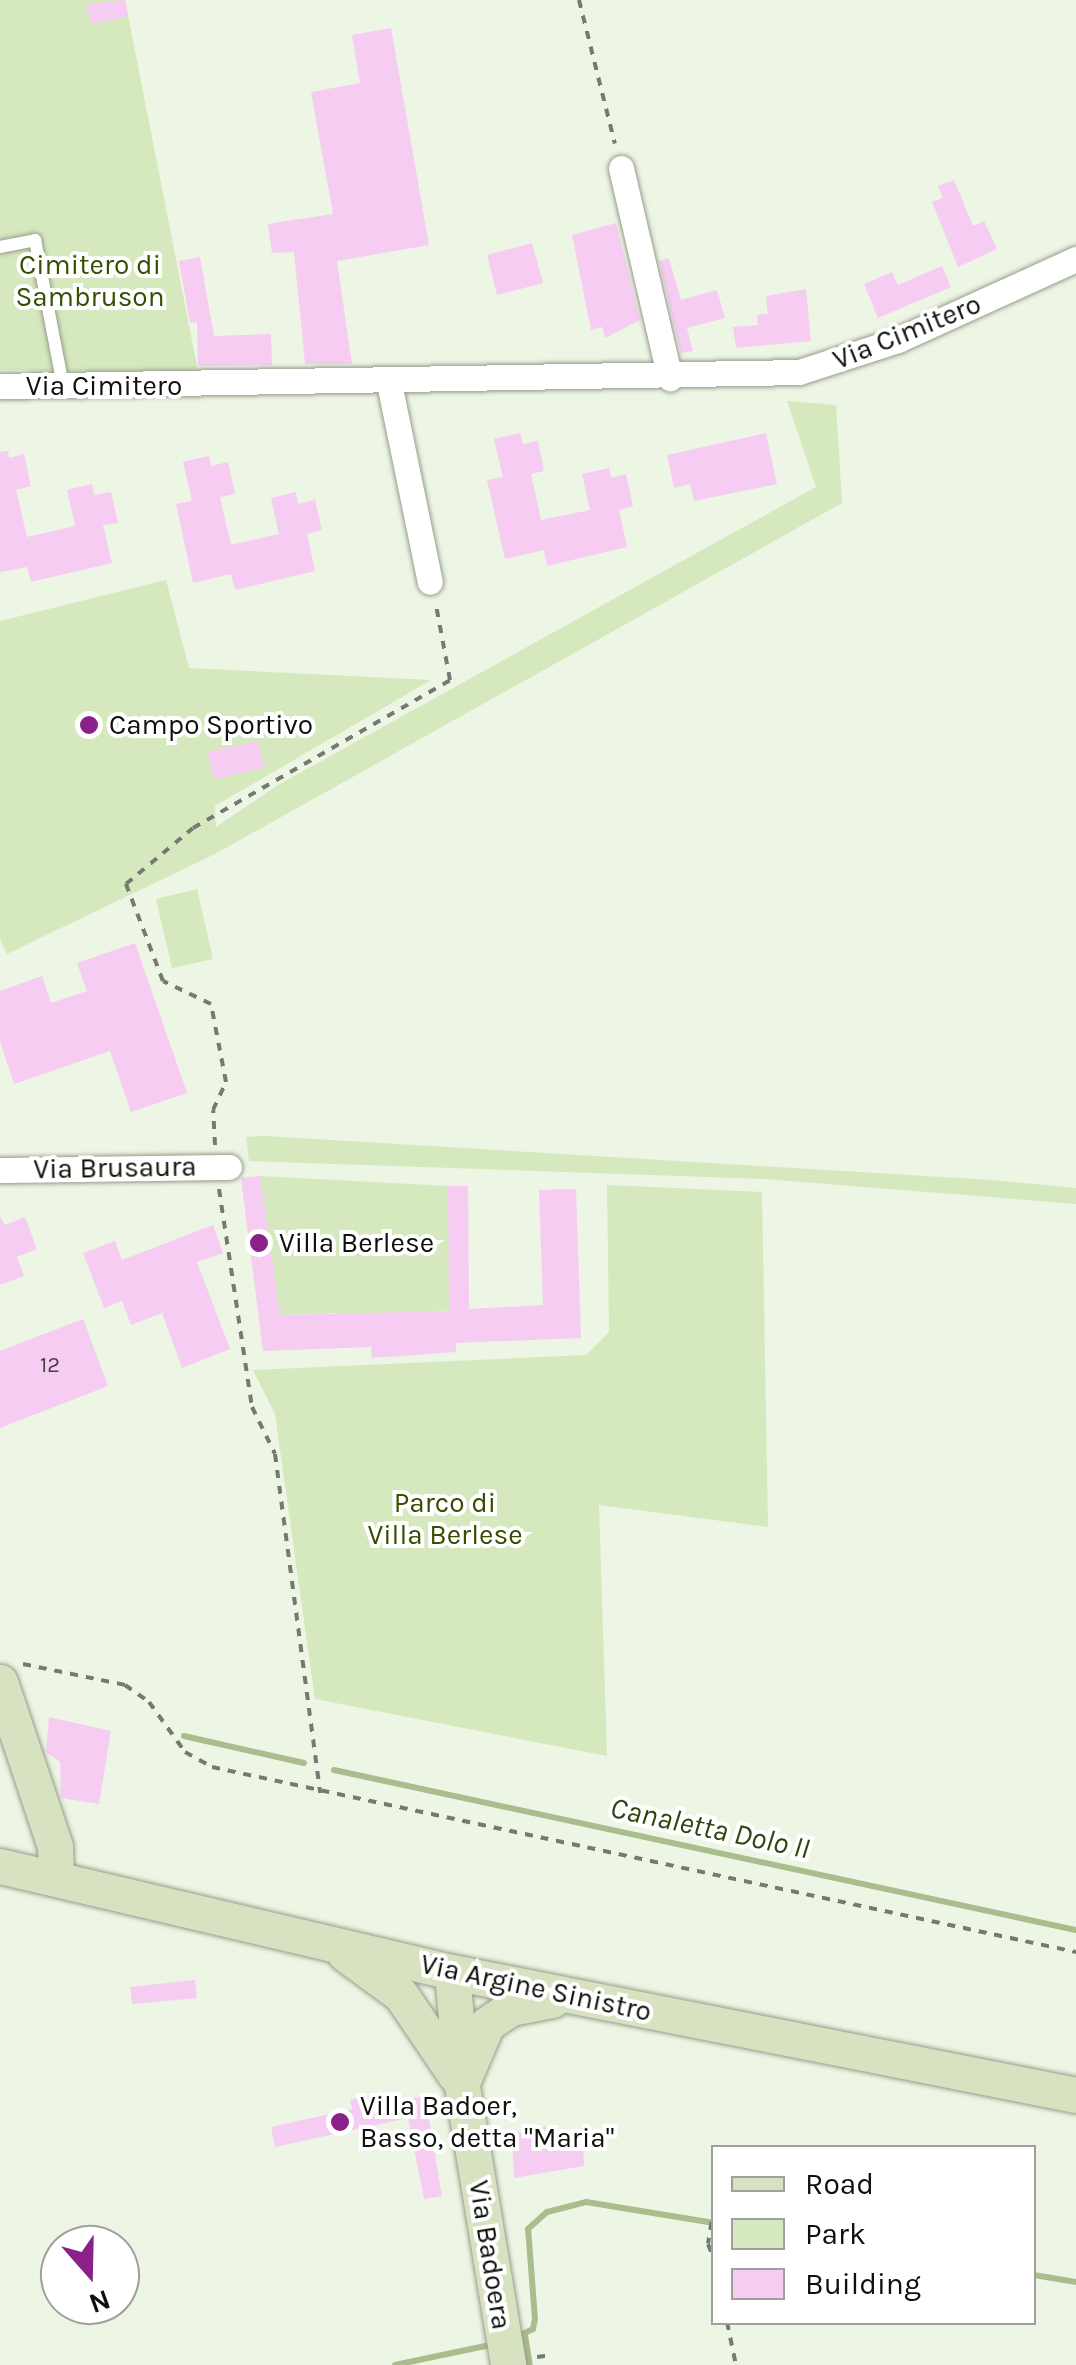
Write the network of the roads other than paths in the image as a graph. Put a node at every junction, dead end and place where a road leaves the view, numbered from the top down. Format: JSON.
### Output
{"nodes":[{"id":1,"x":621,"y":168,"type":"road end"},
{"id":2,"x":0,"y":247,"type":"edge"},
{"id":3,"x":1076,"y":259,"type":"edge"},
{"id":4,"x":670,"y":378,"type":"junction"},
{"id":5,"x":389,"y":382,"type":"junction"},
{"id":6,"x":0,"y":386,"type":"edge"},
{"id":7,"x":63,"y":388,"type":"junction"},
{"id":8,"x":430,"y":582,"type":"road end"},
{"id":9,"x":223,"y":1166,"type":"road end"},
{"id":10,"x":0,"y":1170,"type":"edge"},
{"id":11,"x":6,"y":1675,"type":"edge"},
{"id":12,"x":0,"y":1866,"type":"edge"},
{"id":13,"x":56,"y":1879,"type":"junction"},
{"id":14,"x":327,"y":1942,"type":"junction"},
{"id":15,"x":452,"y":1972,"type":"junction"},
{"id":16,"x":580,"y":1998,"type":"junction"},
{"id":17,"x":462,"y":2086,"type":"junction"},
{"id":18,"x":1076,"y":2095,"type":"edge"},
{"id":19,"x":514,"y":2351,"type":"edge"}],
"edges":[{"from":1,"to":4,"type":"street"},
{"from":2,"to":7,"type":"lane"},
{"from":3,"to":4,"type":"street","name":"Via Cimitero"},
{"from":4,"to":5,"type":"street","name":"Via Cimitero"},
{"from":5,"to":7,"type":"street","name":"Via Cimitero"},
{"from":5,"to":8,"type":"street"},
{"from":6,"to":7,"type":"street","name":"Via Cimitero"},
{"from":9,"to":10,"type":"street","name":"Via Brusaura"},
{"from":11,"to":13,"type":"main road"},
{"from":12,"to":13,"type":"main road","name":"Via Argine Sinistro"},
{"from":13,"to":14,"type":"main road","name":"Via Argine Sinistro"},
{"from":14,"to":15,"type":"main road","name":"Via Argine Sinistro"},
{"from":14,"to":17,"type":"main road","name":"Via Badoera"},
{"from":15,"to":16,"type":"main road","name":"Via Argine Sinistro"},
{"from":15,"to":17,"type":"main road","name":"Via Badoera"},
{"from":16,"to":17,"type":"main road"},
{"from":16,"to":18,"type":"main road","name":"Via Argine Sinistro"},
{"from":17,"to":19,"type":"main road","name":"Via Badoera"}]}
